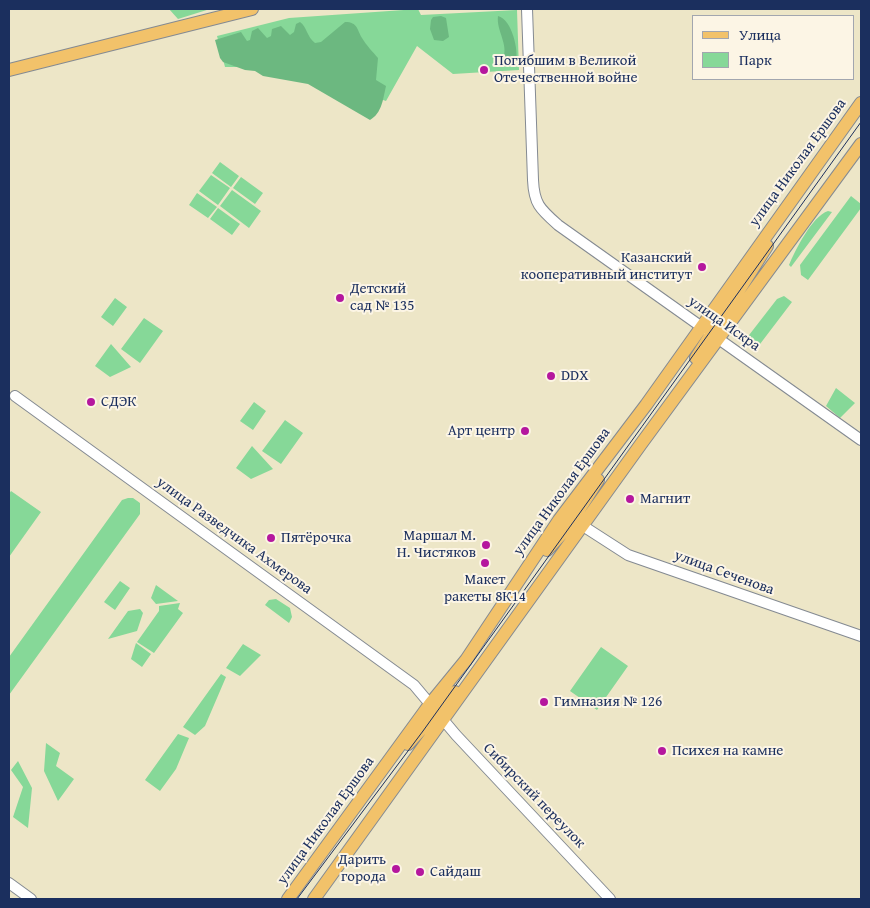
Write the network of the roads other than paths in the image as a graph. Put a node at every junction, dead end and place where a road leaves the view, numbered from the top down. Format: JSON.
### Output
{"nodes":[{"id":1,"x":252,"y":9,"type":"edge"},
{"id":2,"x":527,"y":9,"type":"edge"},
{"id":3,"x":9,"y":70,"type":"edge"},
{"id":4,"x":861,"y":103,"type":"edge"},
{"id":5,"x":861,"y":144,"type":"edge"},
{"id":6,"x":711,"y":333,"type":"junction"},
{"id":7,"x":15,"y":396,"type":"dead end"},
{"id":8,"x":861,"y":440,"type":"edge"},
{"id":9,"x":641,"y":444,"type":"junction"},
{"id":10,"x":583,"y":526,"type":"junction"},
{"id":11,"x":511,"y":626,"type":"junction"},
{"id":12,"x":861,"y":636,"type":"edge"},
{"id":13,"x":437,"y":712,"type":"junction"},
{"id":14,"x":9,"y":883,"type":"edge"},
{"id":15,"x":31,"y":899,"type":"edge"},
{"id":16,"x":288,"y":899,"type":"edge"},
{"id":17,"x":314,"y":899,"type":"edge"},
{"id":18,"x":610,"y":899,"type":"edge"}],
"edges":[{"from":1,"to":3,"type":"main road"},
{"from":2,"to":6,"type":"street","name":"улица Искра"},
{"from":4,"to":6,"type":"main road","name":"улица Николая Ершова"},
{"from":5,"to":6,"type":"main road","name":"улица Николая Ершова"},
{"from":6,"to":8,"type":"street","name":"улица Искра"},
{"from":6,"to":9,"type":"main road","name":"улица Николая Ершова"},
{"from":6,"to":13,"type":"main road","name":"улица Николая Ершова"},
{"from":7,"to":13,"type":"street","name":"улица Разведчика Ахмерова"},
{"from":9,"to":10,"type":"main road","name":"улица Николая Ершова"},
{"from":9,"to":11,"type":"main road"},
{"from":10,"to":11,"type":"main road","name":"улица Николая Ершова"},
{"from":10,"to":12,"type":"street","name":"улица Сеченова"},
{"from":11,"to":13,"type":"main road"},
{"from":13,"to":16,"type":"main road","name":"улица Николая Ершова"},
{"from":13,"to":17,"type":"main road","name":"улица Николая Ершова"},
{"from":13,"to":18,"type":"street","name":"Сибирский переулок"},
{"from":14,"to":15,"type":"street"}]}
